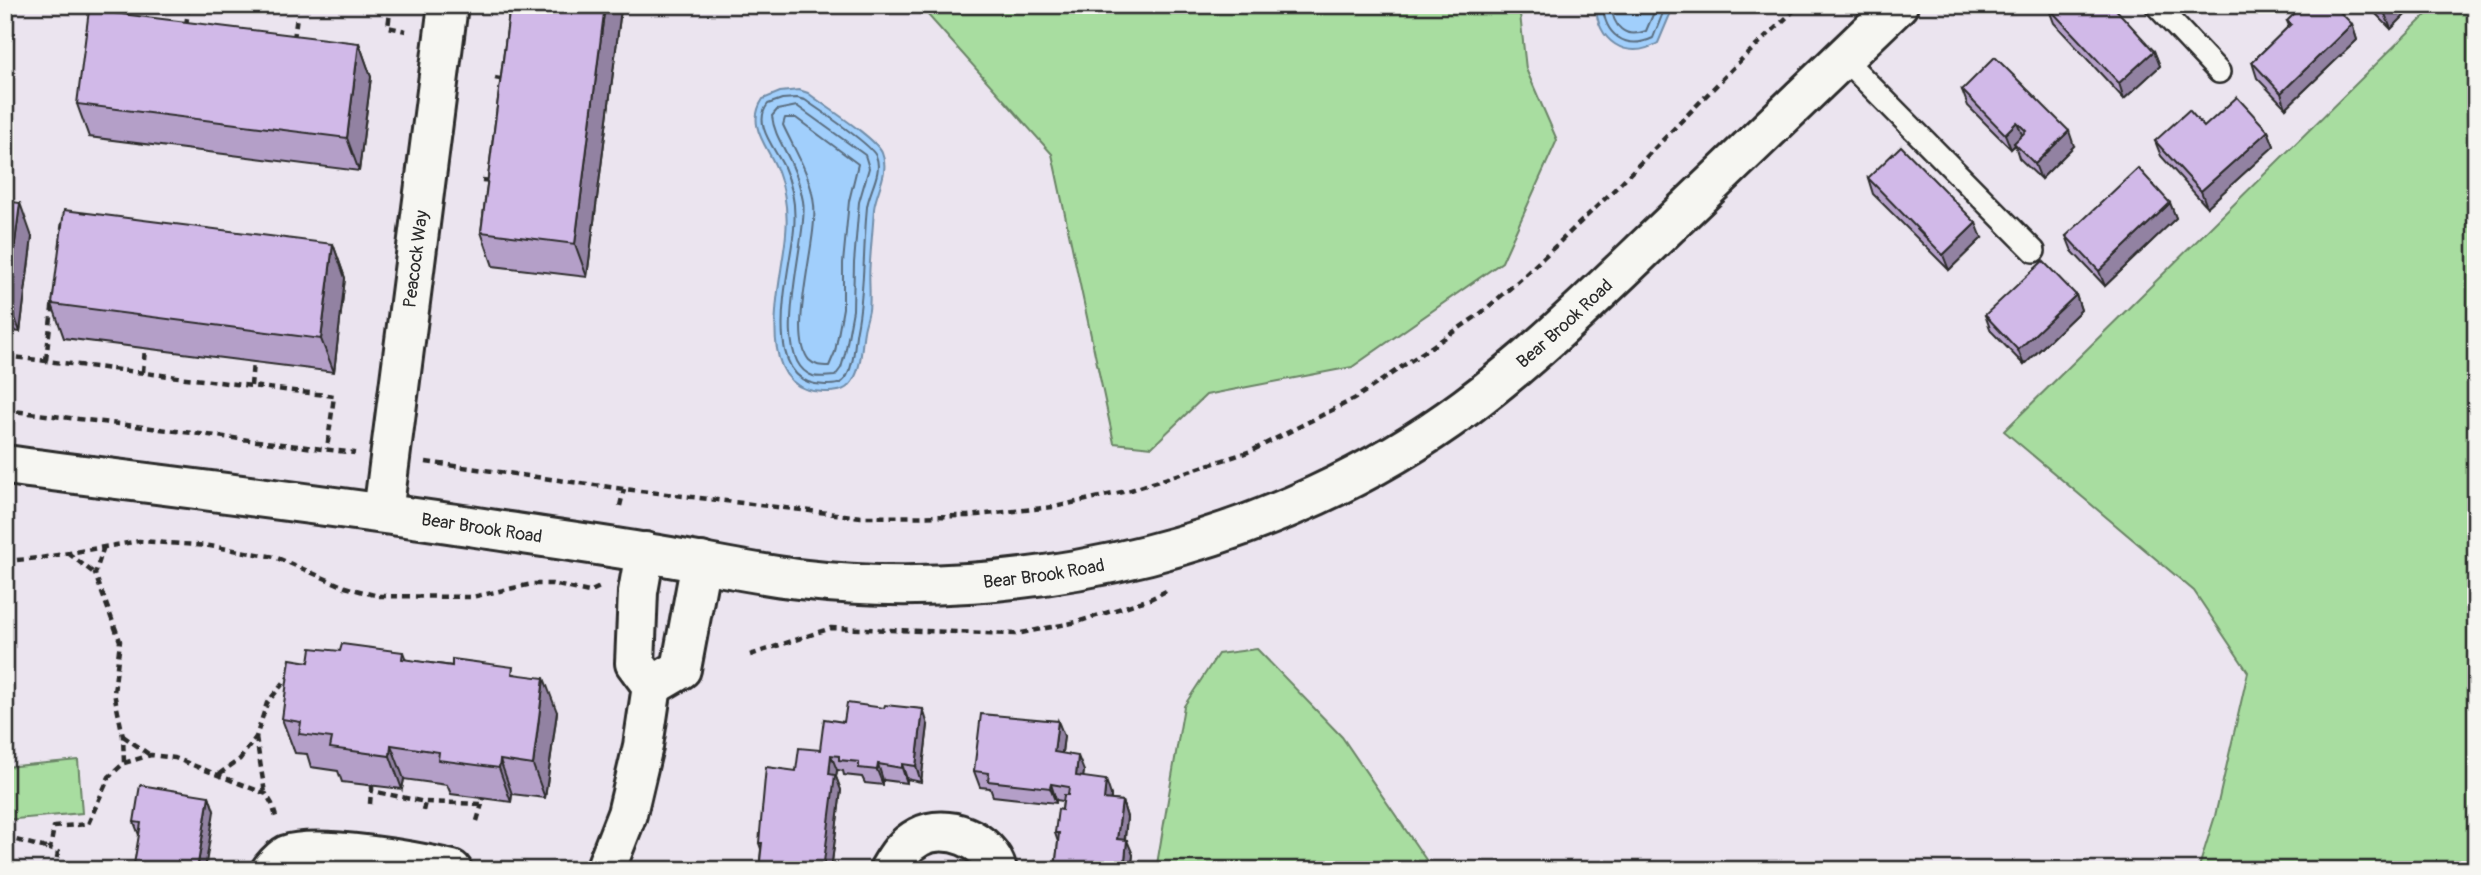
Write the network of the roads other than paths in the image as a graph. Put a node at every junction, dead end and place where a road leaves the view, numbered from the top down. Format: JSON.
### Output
{"nodes":[{"id":1,"x":448,"y":5,"type":"edge"},
{"id":2,"x":1898,"y":5,"type":"edge"},
{"id":3,"x":2156,"y":5,"type":"edge"},
{"id":4,"x":1843,"y":58,"type":"junction"},
{"id":5,"x":2219,"y":72,"type":"dead end"},
{"id":6,"x":2034,"y":251,"type":"dead end"},
{"id":7,"x":5,"y":465,"type":"edge"},
{"id":8,"x":383,"y":513,"type":"junction"},
{"id":9,"x":645,"y":552,"type":"junction"},
{"id":10,"x":701,"y":562,"type":"junction"},
{"id":11,"x":652,"y":686,"type":"junction"},
{"id":12,"x":271,"y":870,"type":"edge"},
{"id":13,"x":452,"y":870,"type":"edge"},
{"id":14,"x":605,"y":870,"type":"edge"},
{"id":15,"x":889,"y":870,"type":"edge"},
{"id":16,"x":997,"y":870,"type":"edge"}],
"edges":[{"from":1,"to":8,"type":"street","name":"Peacock Way"},
{"from":2,"to":4,"type":"street","name":"Bear Brook Road"},
{"from":3,"to":5,"type":"lane"},
{"from":4,"to":6,"type":"lane"},
{"from":4,"to":10,"type":"street","name":"Bear Brook Road"},
{"from":7,"to":8,"type":"street","name":"Bear Brook Road"},
{"from":8,"to":9,"type":"street","name":"Bear Brook Road"},
{"from":9,"to":10,"type":"street","name":"Bear Brook Road"},
{"from":9,"to":11,"type":"street"},
{"from":10,"to":11,"type":"street"},
{"from":11,"to":14,"type":"street"},
{"from":12,"to":13,"type":"street"},
{"from":15,"to":16,"type":"street"}]}
